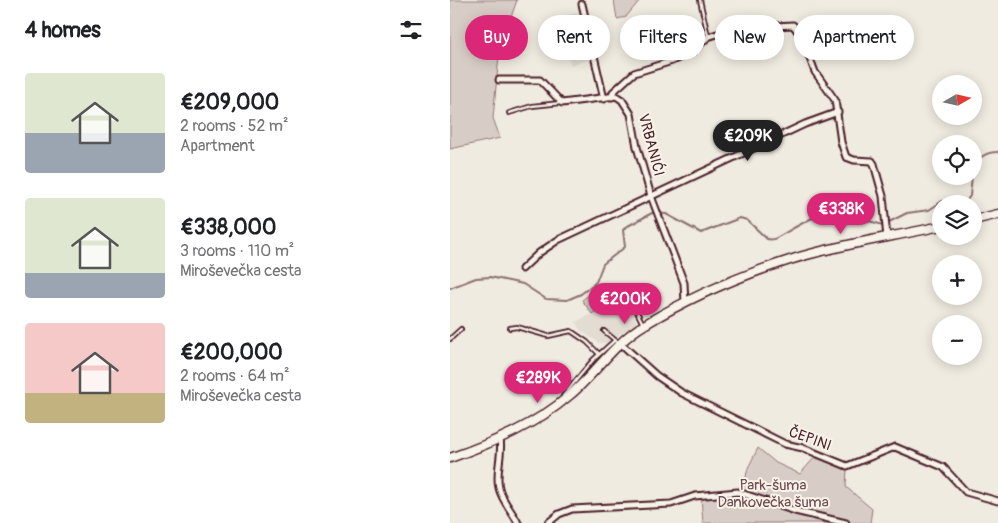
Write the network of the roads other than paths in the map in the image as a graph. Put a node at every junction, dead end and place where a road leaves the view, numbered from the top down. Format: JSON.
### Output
{"nodes":[{"id":1,"x":700,"y":0,"type":"edge"},
{"id":2,"x":582,"y":4,"type":"dead end"},
{"id":3,"x":708,"y":37,"type":"junction"},
{"id":4,"x":499,"y":80,"type":"dead end"},
{"id":5,"x":612,"y":97,"type":"junction"},
{"id":6,"x":604,"y":98,"type":"junction"},
{"id":7,"x":562,"y":103,"type":"junction"},
{"id":8,"x":838,"y":112,"type":"junction"},
{"id":9,"x":508,"y":113,"type":"dead end"},
{"id":10,"x":651,"y":196,"type":"junction"},
{"id":11,"x":998,"y":214,"type":"edge"},
{"id":12,"x":982,"y":218,"type":"edge"},
{"id":13,"x":932,"y":228,"type":"edge"},
{"id":14,"x":887,"y":238,"type":"junction"},
{"id":15,"x":522,"y":269,"type":"dead end"},
{"id":16,"x":632,"y":302,"type":"dead end"},
{"id":17,"x":685,"y":303,"type":"junction"},
{"id":18,"x":643,"y":325,"type":"junction"},
{"id":19,"x":510,"y":328,"type":"dead end"},
{"id":20,"x":461,"y":329,"type":"dead end"},
{"id":21,"x":604,"y":331,"type":"dead end"},
{"id":22,"x":450,"y":340,"type":"edge"},
{"id":23,"x":618,"y":342,"type":"junction"},
{"id":24,"x":599,"y":354,"type":"junction"},
{"id":25,"x":560,"y":402,"type":"junction"},
{"id":26,"x":500,"y":439,"type":"junction"},
{"id":27,"x":450,"y":458,"type":"edge"},
{"id":28,"x":998,"y":501,"type":"edge"},
{"id":29,"x":518,"y":523,"type":"edge"},
{"id":30,"x":548,"y":523,"type":"edge"},
{"id":31,"x":846,"y":523,"type":"edge"}],
"edges":[{"from":1,"to":3,"type":"lane"},
{"from":2,"to":6,"type":"street"},
{"from":3,"to":5,"type":"street"},
{"from":3,"to":8,"type":"street"},
{"from":4,"to":7,"type":"street"},
{"from":5,"to":6,"type":"street"},
{"from":5,"to":10,"type":"street","name":"VRBANIĆI"},
{"from":6,"to":7,"type":"street"},
{"from":7,"to":9,"type":"lane"},
{"from":8,"to":10,"type":"street"},
{"from":8,"to":14,"type":"street"},
{"from":10,"to":15,"type":"street"},
{"from":10,"to":17,"type":"street","name":"VRBANIĆI"},
{"from":11,"to":12,"type":"main road"},
{"from":13,"to":14,"type":"main road"},
{"from":14,"to":17,"type":"main road"},
{"from":16,"to":18,"type":"lane"},
{"from":17,"to":18,"type":"main road"},
{"from":18,"to":23,"type":"main road"},
{"from":19,"to":24,"type":"lane"},
{"from":20,"to":22,"type":"lane"},
{"from":21,"to":23,"type":"lane"},
{"from":23,"to":24,"type":"lane"},
{"from":23,"to":25,"type":"main road"},
{"from":23,"to":28,"type":"street","name":"ČEPINI"},
{"from":24,"to":25,"type":"lane"},
{"from":25,"to":26,"type":"main road"},
{"from":26,"to":27,"type":"main road"},
{"from":26,"to":29,"type":"street"},
{"from":30,"to":31,"type":"street"}]}
